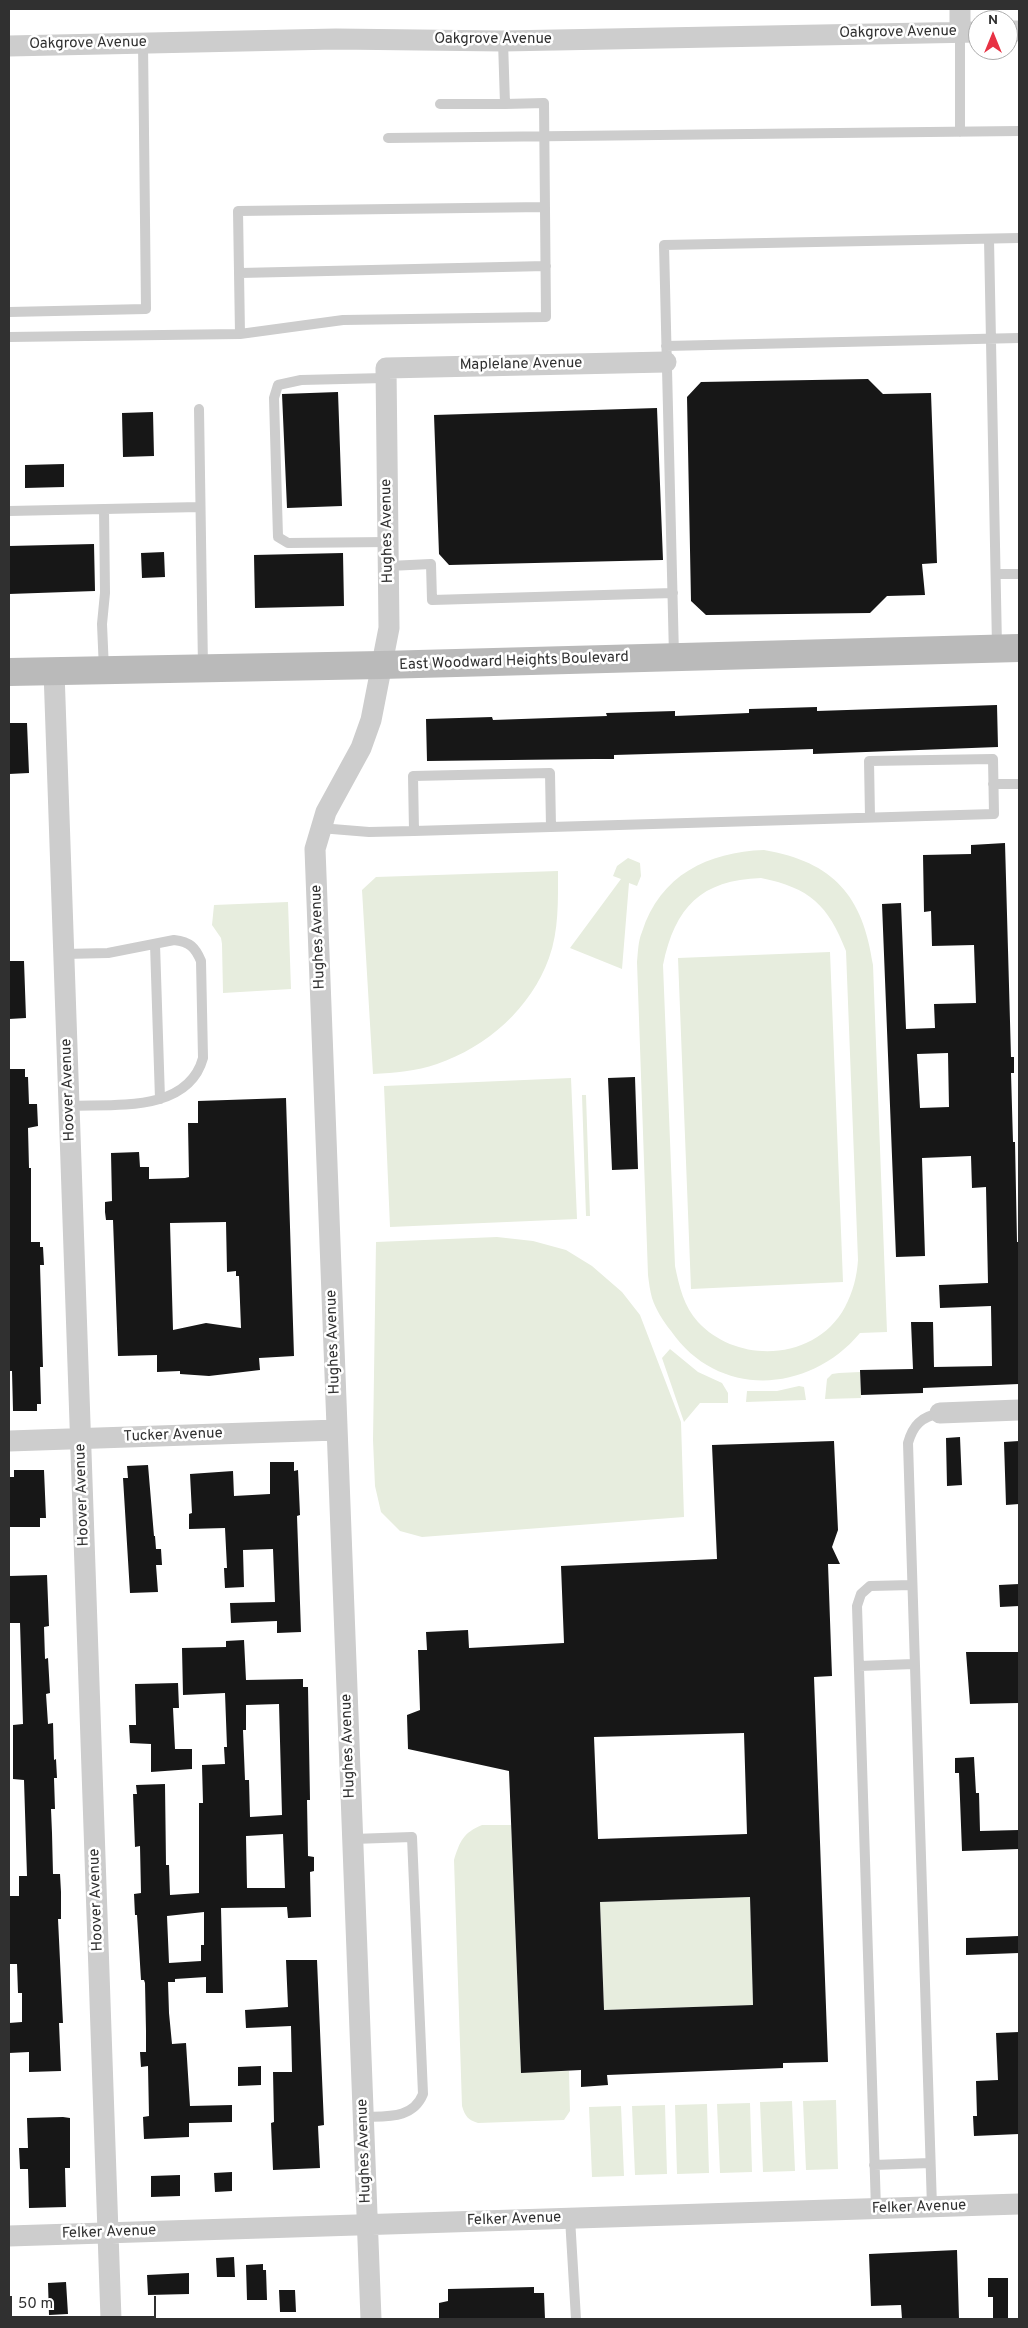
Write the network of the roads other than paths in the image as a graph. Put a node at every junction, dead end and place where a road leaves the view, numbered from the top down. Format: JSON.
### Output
{"nodes":[{"id":1,"x":960,"y":9,"type":"edge"},
{"id":2,"x":968,"y":29,"type":"edge"},
{"id":3,"x":968,"y":32,"type":"edge"},
{"id":4,"x":503,"y":41,"type":"junction"},
{"id":5,"x":143,"y":42,"type":"junction"},
{"id":6,"x":968,"y":43,"type":"edge"},
{"id":7,"x":9,"y":46,"type":"edge"},
{"id":8,"x":440,"y":104,"type":"dead end"},
{"id":9,"x":505,"y":104,"type":"junction"},
{"id":10,"x":1019,"y":131,"type":"edge"},
{"id":11,"x":960,"y":132,"type":"junction"},
{"id":12,"x":388,"y":138,"type":"dead end"},
{"id":13,"x":544,"y":138,"type":"junction"},
{"id":14,"x":545,"y":207,"type":"junction"},
{"id":15,"x":1019,"y":238,"type":"edge"},
{"id":16,"x":989,"y":239,"type":"junction"},
{"id":17,"x":546,"y":266,"type":"junction"},
{"id":18,"x":240,"y":274,"type":"junction"},
{"id":19,"x":9,"y":312,"type":"edge"},
{"id":20,"x":240,"y":334,"type":"junction"},
{"id":21,"x":9,"y":337,"type":"edge"},
{"id":22,"x":1019,"y":338,"type":"edge"},
{"id":23,"x":991,"y":339,"type":"junction"},
{"id":24,"x":666,"y":354,"type":"junction"},
{"id":25,"x":385,"y":378,"type":"junction"},
{"id":26,"x":199,"y":409,"type":"dead end"},
{"id":27,"x":200,"y":507,"type":"junction"},
{"id":28,"x":104,"y":509,"type":"junction"},
{"id":29,"x":9,"y":511,"type":"edge"},
{"id":30,"x":388,"y":542,"type":"junction"},
{"id":31,"x":389,"y":566,"type":"junction"},
{"id":32,"x":997,"y":574,"type":"junction"},
{"id":33,"x":1019,"y":574,"type":"edge"},
{"id":34,"x":672,"y":593,"type":"junction"},
{"id":35,"x":1008,"y":648,"type":"edge"},
{"id":36,"x":674,"y":657,"type":"junction"},
{"id":37,"x":381,"y":665,"type":"junction"},
{"id":38,"x":202,"y":668,"type":"junction"},
{"id":39,"x":104,"y":670,"type":"junction"},
{"id":40,"x":54,"y":671,"type":"junction"},
{"id":41,"x":9,"y":672,"type":"edge"},
{"id":42,"x":993,"y":784,"type":"junction"},
{"id":43,"x":1019,"y":784,"type":"edge"},
{"id":44,"x":870,"y":817,"type":"junction"},
{"id":45,"x":551,"y":827,"type":"junction"},
{"id":46,"x":320,"y":828,"type":"junction"},
{"id":47,"x":414,"y":831,"type":"junction"},
{"id":48,"x":154,"y":944,"type":"junction"},
{"id":49,"x":64,"y":954,"type":"junction"},
{"id":50,"x":160,"y":1099,"type":"junction"},
{"id":51,"x":70,"y":1106,"type":"junction"},
{"id":52,"x":1019,"y":1410,"type":"edge"},
{"id":53,"x":940,"y":1413,"type":"joint"},
{"id":54,"x":337,"y":1430,"type":"junction"},
{"id":55,"x":81,"y":1439,"type":"junction"},
{"id":56,"x":9,"y":1441,"type":"edge"},
{"id":57,"x":912,"y":1585,"type":"junction"},
{"id":58,"x":914,"y":1664,"type":"junction"},
{"id":59,"x":859,"y":1666,"type":"junction"},
{"id":60,"x":353,"y":1839,"type":"junction"},
{"id":61,"x":364,"y":2116,"type":"junction"},
{"id":62,"x":930,"y":2163,"type":"junction"},
{"id":63,"x":874,"y":2165,"type":"junction"},
{"id":64,"x":1019,"y":2204,"type":"edge"},
{"id":65,"x":932,"y":2207,"type":"junction"},
{"id":66,"x":876,"y":2209,"type":"junction"},
{"id":67,"x":570,"y":2218,"type":"junction"},
{"id":68,"x":367,"y":2225,"type":"junction"},
{"id":69,"x":108,"y":2233,"type":"junction"},
{"id":70,"x":9,"y":2236,"type":"edge"},
{"id":71,"x":111,"y":2319,"type":"edge"},
{"id":72,"x":371,"y":2319,"type":"edge"},
{"id":73,"x":576,"y":2319,"type":"edge"}],
"edges":[{"from":1,"to":2,"type":"street"},
{"from":3,"to":4,"type":"street","name":"Oakgrove Avenue"},
{"from":4,"to":5,"type":"street","name":"Oakgrove Avenue"},
{"from":4,"to":9,"type":"lane"},
{"from":5,"to":7,"type":"street","name":"Oakgrove Avenue"},
{"from":5,"to":19,"type":"lane"},
{"from":6,"to":11,"type":"lane"},
{"from":8,"to":9,"type":"lane"},
{"from":9,"to":13,"type":"lane"},
{"from":10,"to":11,"type":"lane"},
{"from":11,"to":13,"type":"lane"},
{"from":12,"to":13,"type":"lane"},
{"from":13,"to":14,"type":"lane"},
{"from":14,"to":17,"type":"lane"},
{"from":14,"to":18,"type":"lane"},
{"from":15,"to":16,"type":"lane"},
{"from":16,"to":23,"type":"lane"},
{"from":16,"to":24,"type":"lane"},
{"from":17,"to":18,"type":"lane"},
{"from":17,"to":20,"type":"lane"},
{"from":18,"to":20,"type":"lane"},
{"from":20,"to":21,"type":"lane"},
{"from":22,"to":23,"type":"lane"},
{"from":23,"to":24,"type":"lane"},
{"from":23,"to":32,"type":"lane"},
{"from":24,"to":25,"type":"street","name":"Maplelane Avenue"},
{"from":24,"to":34,"type":"lane"},
{"from":25,"to":30,"type":"street","name":"Hughes Avenue"},
{"from":25,"to":30,"type":"lane"},
{"from":26,"to":27,"type":"lane"},
{"from":27,"to":28,"type":"lane"},
{"from":27,"to":38,"type":"lane"},
{"from":28,"to":29,"type":"lane"},
{"from":28,"to":39,"type":"lane"},
{"from":30,"to":31,"type":"street","name":"Hughes Avenue"},
{"from":31,"to":34,"type":"lane"},
{"from":31,"to":37,"type":"street","name":"Hughes Avenue"},
{"from":32,"to":33,"type":"lane"},
{"from":32,"to":35,"type":"lane"},
{"from":34,"to":36,"type":"lane"},
{"from":35,"to":36,"type":"street","name":"East Woodward Heights Boulevard"},
{"from":36,"to":37,"type":"street","name":"East Woodward Heights Boulevard"},
{"from":37,"to":38,"type":"street","name":"East Woodward Heights Boulevard"},
{"from":37,"to":46,"type":"street","name":"Hughes Avenue"},
{"from":38,"to":39,"type":"street","name":"East Woodward Heights Boulevard"},
{"from":39,"to":40,"type":"street","name":"East Woodward Heights Boulevard"},
{"from":40,"to":41,"type":"street","name":"East Woodward Heights Boulevard"},
{"from":40,"to":49,"type":"street","name":"Hoover Avenue"},
{"from":42,"to":43,"type":"lane"},
{"from":42,"to":44,"type":"lane"},
{"from":42,"to":44,"type":"lane"},
{"from":44,"to":45,"type":"lane"},
{"from":45,"to":47,"type":"lane"},
{"from":45,"to":47,"type":"lane"},
{"from":46,"to":47,"type":"lane"},
{"from":46,"to":54,"type":"street","name":"Hughes Avenue"},
{"from":48,"to":49,"type":"lane"},
{"from":48,"to":50,"type":"lane"},
{"from":48,"to":50,"type":"lane"},
{"from":49,"to":51,"type":"street","name":"Hoover Avenue"},
{"from":50,"to":51,"type":"lane"},
{"from":51,"to":55,"type":"street","name":"Hoover Avenue"},
{"from":52,"to":53,"type":"street"},
{"from":53,"to":57,"type":"lane"},
{"from":54,"to":55,"type":"street","name":"Tucker Avenue"},
{"from":54,"to":60,"type":"street","name":"Hughes Avenue"},
{"from":55,"to":56,"type":"street","name":"Tucker Avenue"},
{"from":55,"to":69,"type":"street","name":"Hoover Avenue"},
{"from":57,"to":58,"type":"lane"},
{"from":57,"to":59,"type":"lane"},
{"from":58,"to":59,"type":"lane"},
{"from":58,"to":62,"type":"lane"},
{"from":59,"to":63,"type":"lane"},
{"from":60,"to":61,"type":"street","name":"Hughes Avenue"},
{"from":60,"to":61,"type":"lane"},
{"from":61,"to":68,"type":"street","name":"Hughes Avenue"},
{"from":62,"to":63,"type":"lane"},
{"from":62,"to":65,"type":"lane"},
{"from":63,"to":66,"type":"lane"},
{"from":64,"to":65,"type":"street","name":"Felker Avenue"},
{"from":65,"to":66,"type":"street","name":"Felker Avenue"},
{"from":66,"to":67,"type":"street","name":"Felker Avenue"},
{"from":67,"to":68,"type":"street","name":"Felker Avenue"},
{"from":67,"to":73,"type":"lane"},
{"from":68,"to":69,"type":"street","name":"Felker Avenue"},
{"from":68,"to":72,"type":"street","name":"Hughes Avenue"},
{"from":69,"to":70,"type":"street","name":"Felker Avenue"},
{"from":69,"to":71,"type":"street","name":"Hoover Avenue"}]}
